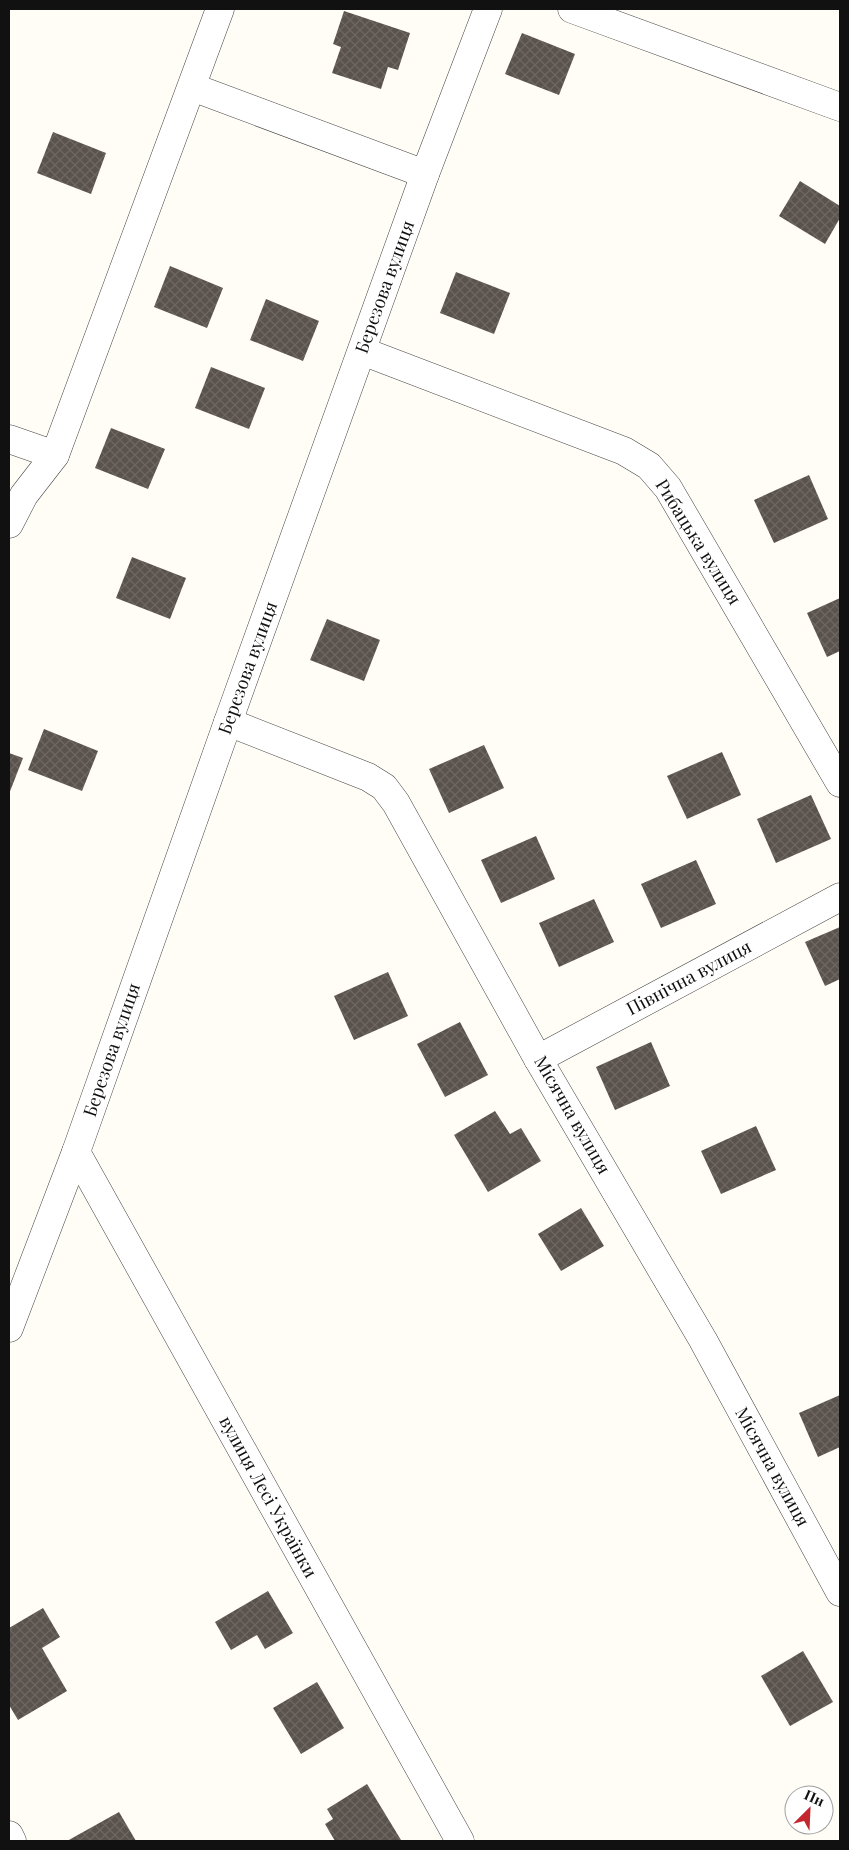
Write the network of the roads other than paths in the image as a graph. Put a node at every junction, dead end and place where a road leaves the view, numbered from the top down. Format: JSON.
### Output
{"nodes":[{"id":1,"x":220,"y":9,"type":"edge"},
{"id":2,"x":488,"y":9,"type":"edge"},
{"id":3,"x":572,"y":9,"type":"edge"},
{"id":4,"x":192,"y":87,"type":"junction"},
{"id":5,"x":840,"y":108,"type":"edge"},
{"id":6,"x":425,"y":174,"type":"junction"},
{"id":7,"x":362,"y":351,"type":"junction"},
{"id":8,"x":9,"y":439,"type":"edge"},
{"id":9,"x":55,"y":455,"type":"junction"},
{"id":10,"x":9,"y":524,"type":"edge"},
{"id":11,"x":228,"y":722,"type":"junction"},
{"id":12,"x":840,"y":783,"type":"edge"},
{"id":13,"x":840,"y":897,"type":"edge"},
{"id":14,"x":538,"y":1059,"type":"junction"},
{"id":15,"x":76,"y":1152,"type":"junction"},
{"id":16,"x":9,"y":1328,"type":"edge"},
{"id":17,"x":840,"y":1592,"type":"edge"},
{"id":18,"x":9,"y":1835,"type":"edge"},
{"id":19,"x":12,"y":1841,"type":"edge"},
{"id":20,"x":460,"y":1841,"type":"edge"}],
"edges":[{"from":1,"to":4,"type":"street"},
{"from":2,"to":6,"type":"street","name":"Березова вулиця"},
{"from":3,"to":5,"type":"street"},
{"from":4,"to":6,"type":"street"},
{"from":4,"to":9,"type":"street"},
{"from":6,"to":7,"type":"street","name":"Березова вулиця"},
{"from":7,"to":11,"type":"street","name":"Березова вулиця"},
{"from":7,"to":12,"type":"street","name":"Рибацька вулиця"},
{"from":8,"to":9,"type":"street"},
{"from":9,"to":10,"type":"street"},
{"from":11,"to":14,"type":"street","name":"Місячна вулиця"},
{"from":11,"to":15,"type":"street","name":"Березова вулиця"},
{"from":13,"to":14,"type":"street","name":"Північна вулиця"},
{"from":14,"to":17,"type":"street","name":"Місячна вулиця"},
{"from":15,"to":16,"type":"street","name":"Березова вулиця"},
{"from":15,"to":20,"type":"street","name":"вулиця Лесі Українки"},
{"from":18,"to":19,"type":"street"}]}
